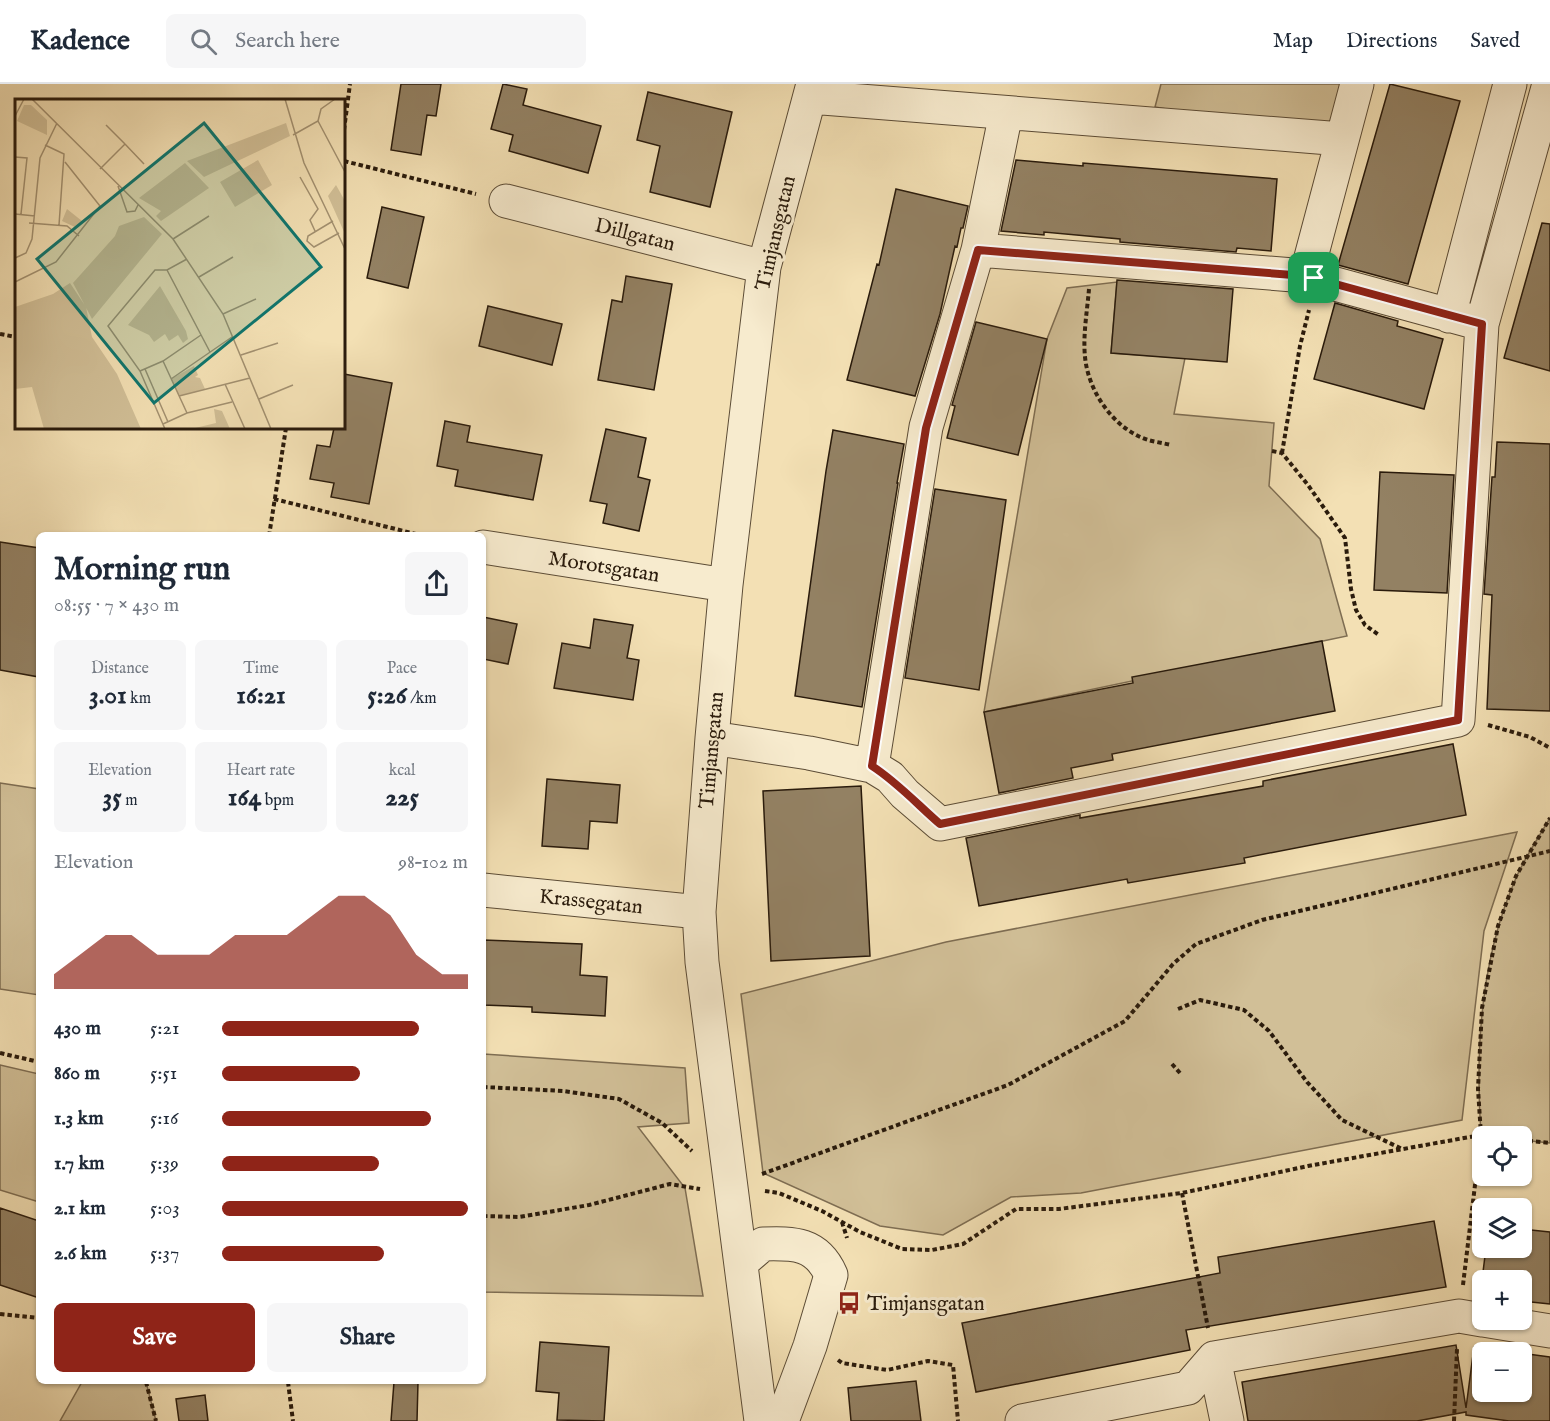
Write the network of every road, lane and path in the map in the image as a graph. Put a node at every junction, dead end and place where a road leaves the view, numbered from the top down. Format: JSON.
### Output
{"nodes":[{"id":1,"x":350,"y":84,"type":"edge"},
{"id":2,"x":1357,"y":84,"type":"edge"},
{"id":3,"x":1510,"y":84,"type":"edge"},
{"id":4,"x":1549,"y":84,"type":"edge"},
{"id":5,"x":811,"y":90,"type":"edge"},
{"id":6,"x":1006,"y":113,"type":"junction"},
{"id":7,"x":345,"y":122,"type":"edge"},
{"id":8,"x":1342,"y":139,"type":"junction"},
{"id":9,"x":345,"y":161,"type":"edge"},
{"id":10,"x":506,"y":201,"type":"joint"},
{"id":11,"x":978,"y":250,"type":"junction"},
{"id":12,"x":1091,"y":259,"type":"junction"},
{"id":13,"x":764,"y":267,"type":"junction"},
{"id":14,"x":1310,"y":277,"type":"junction"},
{"id":15,"x":1449,"y":316,"type":"junction"},
{"id":16,"x":1482,"y":324,"type":"junction"},
{"id":17,"x":0,"y":334,"type":"edge"},
{"id":18,"x":15,"y":337,"type":"edge"},
{"id":19,"x":286,"y":429,"type":"edge"},
{"id":20,"x":1171,"y":445,"type":"dead end"},
{"id":21,"x":1272,"y":451,"type":"dead end"},
{"id":22,"x":1282,"y":453,"type":"junction"},
{"id":23,"x":274,"y":500,"type":"junction"},
{"id":24,"x":270,"y":532,"type":"edge"},
{"id":25,"x":407,"y":532,"type":"edge"},
{"id":26,"x":486,"y":546,"type":"edge"},
{"id":27,"x":726,"y":585,"type":"junction"},
{"id":28,"x":1379,"y":635,"type":"dead end"},
{"id":29,"x":1458,"y":720,"type":"junction"},
{"id":30,"x":712,"y":738,"type":"junction"},
{"id":31,"x":1550,"y":747,"type":"edge"},
{"id":32,"x":872,"y":766,"type":"junction"},
{"id":33,"x":1550,"y":818,"type":"edge"},
{"id":34,"x":1550,"y":851,"type":"edge"},
{"id":35,"x":1528,"y":855,"type":"junction"},
{"id":36,"x":486,"y":890,"type":"edge"},
{"id":37,"x":699,"y":912,"type":"junction"},
{"id":38,"x":1178,"y":1009,"type":"dead end"},
{"id":39,"x":0,"y":1053,"type":"edge"},
{"id":40,"x":36,"y":1061,"type":"edge"},
{"id":41,"x":1172,"y":1064,"type":"dead end"},
{"id":42,"x":1180,"y":1073,"type":"dead end"},
{"id":43,"x":486,"y":1087,"type":"edge"},
{"id":44,"x":1480,"y":1126,"type":"edge"},
{"id":45,"x":1472,"y":1137,"type":"edge"},
{"id":46,"x":1532,"y":1141,"type":"edge"},
{"id":47,"x":1550,"y":1143,"type":"edge"},
{"id":48,"x":1402,"y":1149,"type":"junction"},
{"id":49,"x":730,"y":1185,"type":"junction"},
{"id":50,"x":1479,"y":1186,"type":"edge"},
{"id":51,"x":1182,"y":1193,"type":"junction"},
{"id":52,"x":486,"y":1216,"type":"edge"},
{"id":53,"x":742,"y":1262,"type":"junction"},
{"id":54,"x":1477,"y":1270,"type":"edge"},
{"id":55,"x":0,"y":1314,"type":"edge"},
{"id":56,"x":36,"y":1318,"type":"edge"},
{"id":57,"x":1472,"y":1319,"type":"edge"},
{"id":58,"x":1532,"y":1328,"type":"edge"},
{"id":59,"x":1473,"y":1330,"type":"edge"},
{"id":60,"x":1550,"y":1331,"type":"edge"},
{"id":61,"x":810,"y":1346,"type":"junction"},
{"id":62,"x":1214,"y":1358,"type":"junction"},
{"id":63,"x":147,"y":1384,"type":"edge"},
{"id":64,"x":288,"y":1384,"type":"edge"},
{"id":65,"x":156,"y":1421,"type":"edge"},
{"id":66,"x":293,"y":1421,"type":"edge"},
{"id":67,"x":761,"y":1421,"type":"edge"},
{"id":68,"x":782,"y":1421,"type":"edge"},
{"id":69,"x":958,"y":1421,"type":"edge"},
{"id":70,"x":1022,"y":1421,"type":"edge"},
{"id":71,"x":1227,"y":1421,"type":"edge"},
{"id":72,"x":1454,"y":1421,"type":"edge"}],
"edges":[{"from":1,"to":7,"type":"path"},
{"from":2,"to":8,"type":"street"},
{"from":3,"to":15,"type":"street"},
{"from":4,"to":16,"type":"street"},
{"from":5,"to":6,"type":"street"},
{"from":5,"to":13,"type":"street","name":"Timjansgatan"},
{"from":6,"to":8,"type":"street"},
{"from":6,"to":11,"type":"street"},
{"from":8,"to":14,"type":"street"},
{"from":9,"to":10,"type":"path"},
{"from":10,"to":13,"type":"street","name":"Dillgatan"},
{"from":11,"to":12,"type":"street"},
{"from":11,"to":32,"type":"street"},
{"from":12,"to":14,"type":"street"},
{"from":12,"to":20,"type":"path"},
{"from":13,"to":27,"type":"street","name":"Timjansgatan"},
{"from":14,"to":15,"type":"street"},
{"from":14,"to":22,"type":"path"},
{"from":15,"to":16,"type":"street"},
{"from":16,"to":29,"type":"street"},
{"from":17,"to":18,"type":"path"},
{"from":19,"to":23,"type":"path"},
{"from":21,"to":22,"type":"path"},
{"from":22,"to":28,"type":"path"},
{"from":23,"to":24,"type":"path"},
{"from":23,"to":25,"type":"path"},
{"from":26,"to":27,"type":"street","name":"Morotsgatan"},
{"from":27,"to":30,"type":"street","name":"Timjansgatan"},
{"from":29,"to":31,"type":"path"},
{"from":29,"to":32,"type":"street"},
{"from":30,"to":32,"type":"street"},
{"from":30,"to":37,"type":"street","name":"Timjansgatan"},
{"from":33,"to":35,"type":"path"},
{"from":34,"to":35,"type":"path"},
{"from":35,"to":44,"type":"path"},
{"from":35,"to":49,"type":"path"},
{"from":36,"to":37,"type":"street","name":"Krassegatan"},
{"from":37,"to":49,"type":"street","name":"Timjansgatan"},
{"from":38,"to":48,"type":"path"},
{"from":39,"to":40,"type":"path"},
{"from":41,"to":42,"type":"path"},
{"from":43,"to":49,"type":"path"},
{"from":45,"to":48,"type":"path"},
{"from":46,"to":47,"type":"path"},
{"from":48,"to":51,"type":"path"},
{"from":49,"to":51,"type":"path"},
{"from":49,"to":52,"type":"path"},
{"from":49,"to":53,"type":"street","name":"Timjansgatan"},
{"from":50,"to":54,"type":"path"},
{"from":51,"to":62,"type":"path"},
{"from":53,"to":61,"type":"street"},
{"from":53,"to":67,"type":"street","name":"Timjansgatan"},
{"from":55,"to":56,"type":"path"},
{"from":57,"to":62,"type":"street"},
{"from":58,"to":60,"type":"street"},
{"from":59,"to":72,"type":"path"},
{"from":61,"to":68,"type":"street"},
{"from":61,"to":69,"type":"path"},
{"from":62,"to":70,"type":"street"},
{"from":62,"to":71,"type":"street"},
{"from":63,"to":65,"type":"path"},
{"from":64,"to":66,"type":"path"}]}
